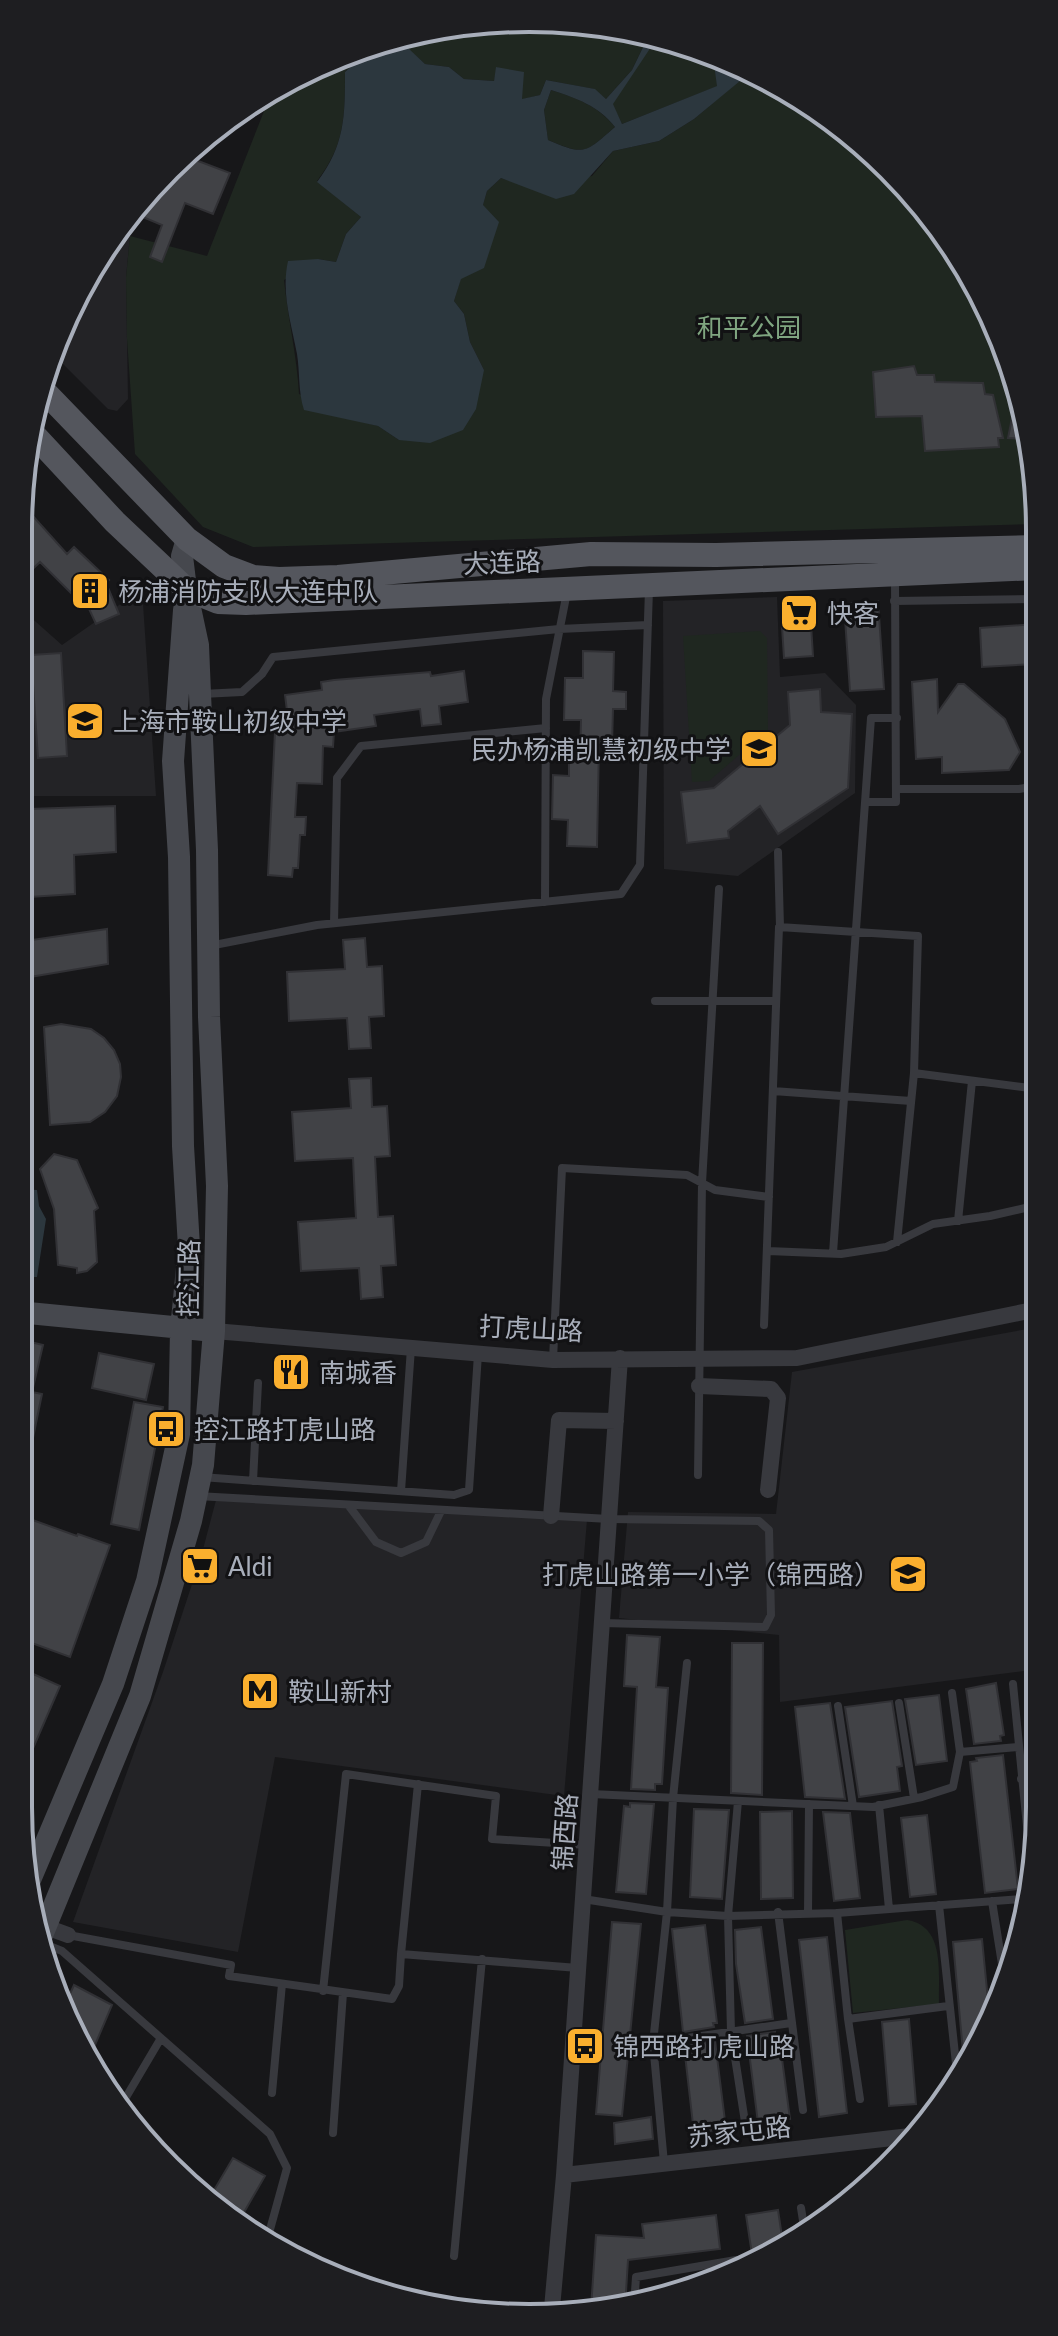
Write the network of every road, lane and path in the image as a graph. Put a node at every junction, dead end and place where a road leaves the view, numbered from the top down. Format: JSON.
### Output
{"nodes":[{"id":1,"x":50,"y":397,"type":"edge"},
{"id":2,"x":40,"y":442,"type":"edge"},
{"id":3,"x":187,"y":539,"type":"junction"},
{"id":4,"x":1026,"y":547,"type":"edge"},
{"id":5,"x":1026,"y":568,"type":"edge"},
{"id":6,"x":895,"y":574,"type":"junction"},
{"id":7,"x":649,"y":584,"type":"junction"},
{"id":8,"x":568,"y":588,"type":"junction"},
{"id":9,"x":186,"y":589,"type":"junction"},
{"id":10,"x":1026,"y":599,"type":"edge"},
{"id":11,"x":894,"y":601,"type":"junction"},
{"id":12,"x":648,"y":625,"type":"junction"},
{"id":13,"x":559,"y":629,"type":"junction"},
{"id":14,"x":200,"y":694,"type":"junction"},
{"id":15,"x":897,"y":718,"type":"junction"},
{"id":16,"x":546,"y":728,"type":"junction"},
{"id":17,"x":1026,"y":788,"type":"edge"},
{"id":18,"x":898,"y":789,"type":"junction"},
{"id":19,"x":865,"y":802,"type":"junction"},
{"id":20,"x":778,"y":852,"type":"dead end"},
{"id":21,"x":719,"y":889,"type":"dead end"},
{"id":22,"x":545,"y":902,"type":"junction"},
{"id":23,"x":334,"y":923,"type":"junction"},
{"id":24,"x":780,"y":927,"type":"junction"},
{"id":25,"x":858,"y":932,"type":"junction"},
{"id":26,"x":208,"y":946,"type":"junction"},
{"id":27,"x":655,"y":1001,"type":"dead end"},
{"id":28,"x":713,"y":1001,"type":"junction"},
{"id":29,"x":776,"y":1001,"type":"junction"},
{"id":30,"x":914,"y":1073,"type":"junction"},
{"id":31,"x":972,"y":1081,"type":"junction"},
{"id":32,"x":1026,"y":1088,"type":"edge"},
{"id":33,"x":773,"y":1091,"type":"junction"},
{"id":34,"x":845,"y":1096,"type":"junction"},
{"id":35,"x":911,"y":1101,"type":"junction"},
{"id":36,"x":702,"y":1183,"type":"junction"},
{"id":37,"x":769,"y":1197,"type":"junction"},
{"id":38,"x":1026,"y":1207,"type":"edge"},
{"id":39,"x":958,"y":1221,"type":"junction"},
{"id":40,"x":897,"y":1242,"type":"junction"},
{"id":41,"x":768,"y":1251,"type":"junction"},
{"id":42,"x":833,"y":1253,"type":"junction"},
{"id":43,"x":1026,"y":1311,"type":"edge"},
{"id":44,"x":32,"y":1314,"type":"edge"},
{"id":45,"x":764,"y":1325,"type":"dead end"},
{"id":46,"x":181,"y":1330,"type":"junction"},
{"id":47,"x":214,"y":1331,"type":"junction"},
{"id":48,"x":411,"y":1348,"type":"junction"},
{"id":49,"x":478,"y":1354,"type":"junction"},
{"id":50,"x":620,"y":1358,"type":"junction"},
{"id":51,"x":699,"y":1358,"type":"junction"},
{"id":52,"x":553,"y":1360,"type":"junction"},
{"id":53,"x":258,"y":1383,"type":"dead end"},
{"id":54,"x":699,"y":1386,"type":"junction"},
{"id":55,"x":616,"y":1421,"type":"junction"},
{"id":56,"x":698,"y":1475,"type":"dead end"},
{"id":57,"x":253,"y":1481,"type":"junction"},
{"id":58,"x":198,"y":1486,"type":"junction"},
{"id":59,"x":768,"y":1490,"type":"dead end"},
{"id":60,"x":401,"y":1491,"type":"junction"},
{"id":61,"x":349,"y":1506,"type":"junction"},
{"id":62,"x":441,"y":1511,"type":"junction"},
{"id":63,"x":551,"y":1516,"type":"junction"},
{"id":64,"x":609,"y":1519,"type":"junction"},
{"id":65,"x":602,"y":1623,"type":"junction"},
{"id":66,"x":687,"y":1663,"type":"dead end"},
{"id":67,"x":1013,"y":1684,"type":"dead end"},
{"id":68,"x":952,"y":1693,"type":"dead end"},
{"id":69,"x":899,"y":1703,"type":"dead end"},
{"id":70,"x":838,"y":1706,"type":"dead end"},
{"id":71,"x":1018,"y":1747,"type":"junction"},
{"id":72,"x":960,"y":1752,"type":"junction"},
{"id":73,"x":1026,"y":1778,"type":"edge"},
{"id":74,"x":1021,"y":1779,"type":"junction"},
{"id":75,"x":418,"y":1784,"type":"junction"},
{"id":76,"x":591,"y":1794,"type":"junction"},
{"id":77,"x":673,"y":1798,"type":"junction"},
{"id":78,"x":914,"y":1798,"type":"junction"},
{"id":79,"x":738,"y":1801,"type":"junction"},
{"id":80,"x":809,"y":1804,"type":"junction"},
{"id":81,"x":879,"y":1805,"type":"junction"},
{"id":82,"x":853,"y":1806,"type":"junction"},
{"id":83,"x":1026,"y":1819,"type":"edge"},
{"id":84,"x":587,"y":1845,"type":"junction"},
{"id":85,"x":36,"y":1867,"type":"edge"},
{"id":86,"x":583,"y":1899,"type":"junction"},
{"id":87,"x":1017,"y":1899,"type":"edge"},
{"id":88,"x":992,"y":1901,"type":"junction"},
{"id":89,"x":939,"y":1905,"type":"junction"},
{"id":90,"x":889,"y":1909,"type":"junction"},
{"id":91,"x":667,"y":1912,"type":"junction"},
{"id":92,"x":778,"y":1912,"type":"junction"},
{"id":93,"x":808,"y":1913,"type":"junction"},
{"id":94,"x":837,"y":1913,"type":"junction"},
{"id":95,"x":728,"y":1916,"type":"junction"},
{"id":96,"x":47,"y":1925,"type":"edge"},
{"id":97,"x":68,"y":1935,"type":"joint"},
{"id":98,"x":49,"y":1936,"type":"edge"},
{"id":99,"x":51,"y":1943,"type":"edge"},
{"id":100,"x":401,"y":1954,"type":"junction"},
{"id":101,"x":482,"y":1959,"type":"junction"},
{"id":102,"x":1002,"y":1962,"type":"edge"},
{"id":103,"x":578,"y":1968,"type":"junction"},
{"id":104,"x":282,"y":1984,"type":"junction"},
{"id":105,"x":323,"y":1991,"type":"junction"},
{"id":106,"x":343,"y":1993,"type":"junction"},
{"id":107,"x":948,"y":2006,"type":"junction"},
{"id":108,"x":848,"y":2019,"type":"junction"},
{"id":109,"x":791,"y":2023,"type":"junction"},
{"id":110,"x":731,"y":2032,"type":"junction"},
{"id":111,"x":161,"y":2038,"type":"junction"},
{"id":112,"x":653,"y":2043,"type":"junction"},
{"id":113,"x":955,"y":2062,"type":"edge"},
{"id":114,"x":272,"y":2093,"type":"dead end"},
{"id":115,"x":126,"y":2097,"type":"edge"},
{"id":116,"x":860,"y":2099,"type":"dead end"},
{"id":117,"x":803,"y":2110,"type":"dead end"},
{"id":118,"x":745,"y":2122,"type":"dead end"},
{"id":119,"x":333,"y":2133,"type":"dead end"},
{"id":120,"x":901,"y":2137,"type":"edge"},
{"id":121,"x":664,"y":2163,"type":"junction"},
{"id":122,"x":564,"y":2175,"type":"junction"},
{"id":123,"x":801,"y":2208,"type":"dead end"},
{"id":124,"x":803,"y":2221,"type":"edge"},
{"id":125,"x":270,"y":2231,"type":"edge"},
{"id":126,"x":454,"y":2256,"type":"dead end"},
{"id":127,"x":731,"y":2261,"type":"edge"},
{"id":128,"x":635,"y":2292,"type":"edge"},
{"id":129,"x":552,"y":2303,"type":"edge"}],
"edges":[{"from":1,"to":3,"type":"main road","name":"大连路"},
{"from":2,"to":9,"type":"main road","name":"大连路"},
{"from":3,"to":4,"type":"main road","name":"大连路"},
{"from":3,"to":9,"type":"main road","name":"控江路"},
{"from":5,"to":6,"type":"main road","name":"大连路"},
{"from":6,"to":7,"type":"main road","name":"大连路"},
{"from":6,"to":11,"type":"lane"},
{"from":7,"to":8,"type":"main road","name":"大连路"},
{"from":7,"to":12,"type":"lane"},
{"from":8,"to":9,"type":"main road","name":"大连路"},
{"from":8,"to":13,"type":"lane"},
{"from":9,"to":14,"type":"main road","name":"控江路"},
{"from":9,"to":46,"type":"main road","name":"控江路"},
{"from":10,"to":11,"type":"lane"},
{"from":11,"to":15,"type":"lane"},
{"from":12,"to":13,"type":"lane"},
{"from":12,"to":22,"type":"lane"},
{"from":13,"to":14,"type":"lane"},
{"from":13,"to":16,"type":"lane"},
{"from":14,"to":26,"type":"main road","name":"控江路"},
{"from":15,"to":18,"type":"lane"},
{"from":15,"to":19,"type":"lane"},
{"from":16,"to":22,"type":"lane"},
{"from":16,"to":23,"type":"lane"},
{"from":17,"to":18,"type":"lane"},
{"from":18,"to":19,"type":"lane"},
{"from":19,"to":25,"type":"lane"},
{"from":20,"to":24,"type":"lane"},
{"from":21,"to":28,"type":"lane"},
{"from":22,"to":23,"type":"lane"},
{"from":23,"to":26,"type":"lane"},
{"from":24,"to":25,"type":"lane"},
{"from":24,"to":29,"type":"lane"},
{"from":25,"to":30,"type":"lane"},
{"from":25,"to":34,"type":"lane"},
{"from":26,"to":47,"type":"main road","name":"控江路"},
{"from":27,"to":28,"type":"lane"},
{"from":28,"to":29,"type":"lane"},
{"from":28,"to":36,"type":"lane"},
{"from":29,"to":33,"type":"lane"},
{"from":30,"to":31,"type":"lane"},
{"from":30,"to":35,"type":"lane"},
{"from":31,"to":32,"type":"lane"},
{"from":31,"to":39,"type":"lane"},
{"from":33,"to":34,"type":"lane"},
{"from":33,"to":37,"type":"lane"},
{"from":34,"to":35,"type":"lane"},
{"from":34,"to":42,"type":"lane"},
{"from":35,"to":40,"type":"lane"},
{"from":36,"to":37,"type":"lane"},
{"from":36,"to":51,"type":"lane"},
{"from":36,"to":52,"type":"lane"},
{"from":37,"to":41,"type":"lane"},
{"from":38,"to":39,"type":"lane"},
{"from":39,"to":40,"type":"lane"},
{"from":40,"to":42,"type":"lane"},
{"from":41,"to":42,"type":"lane"},
{"from":41,"to":45,"type":"lane"},
{"from":43,"to":51,"type":"street","name":"打虎山路"},
{"from":44,"to":46,"type":"main road","name":"打虎山路"},
{"from":46,"to":47,"type":"main road","name":"打虎山路"},
{"from":46,"to":85,"type":"main road","name":"控江路"},
{"from":47,"to":48,"type":"street","name":"打虎山路"},
{"from":47,"to":58,"type":"main road","name":"控江路"},
{"from":48,"to":49,"type":"street","name":"打虎山路"},
{"from":48,"to":60,"type":"lane"},
{"from":49,"to":52,"type":"street","name":"打虎山路"},
{"from":49,"to":60,"type":"lane"},
{"from":50,"to":51,"type":"street","name":"打虎山路"},
{"from":50,"to":52,"type":"street","name":"打虎山路"},
{"from":50,"to":55,"type":"street","name":"锦西路"},
{"from":51,"to":54,"type":"lane"},
{"from":53,"to":57,"type":"lane"},
{"from":54,"to":56,"type":"lane"},
{"from":54,"to":59,"type":"street"},
{"from":55,"to":63,"type":"street"},
{"from":55,"to":64,"type":"street","name":"锦西路"},
{"from":57,"to":58,"type":"lane"},
{"from":57,"to":60,"type":"lane"},
{"from":58,"to":61,"type":"lane"},
{"from":58,"to":96,"type":"main road","name":"控江路"},
{"from":61,"to":62,"type":"lane"},
{"from":61,"to":62,"type":"lane"},
{"from":62,"to":63,"type":"lane"},
{"from":63,"to":64,"type":"lane"},
{"from":64,"to":65,"type":"street","name":"锦西路"},
{"from":64,"to":65,"type":"lane"},
{"from":65,"to":76,"type":"street","name":"锦西路"},
{"from":66,"to":77,"type":"lane"},
{"from":67,"to":71,"type":"lane"},
{"from":68,"to":72,"type":"lane"},
{"from":69,"to":78,"type":"lane"},
{"from":70,"to":82,"type":"lane"},
{"from":71,"to":72,"type":"lane"},
{"from":71,"to":74,"type":"lane"},
{"from":72,"to":78,"type":"lane"},
{"from":73,"to":74,"type":"lane"},
{"from":74,"to":83,"type":"lane"},
{"from":75,"to":84,"type":"lane"},
{"from":75,"to":100,"type":"lane"},
{"from":75,"to":105,"type":"lane"},
{"from":76,"to":77,"type":"lane"},
{"from":76,"to":84,"type":"street","name":"锦西路"},
{"from":77,"to":79,"type":"lane"},
{"from":77,"to":91,"type":"lane"},
{"from":78,"to":81,"type":"lane"},
{"from":79,"to":80,"type":"lane"},
{"from":79,"to":95,"type":"lane"},
{"from":80,"to":82,"type":"lane"},
{"from":80,"to":93,"type":"lane"},
{"from":81,"to":82,"type":"lane"},
{"from":81,"to":90,"type":"lane"},
{"from":84,"to":86,"type":"street","name":"锦西路"},
{"from":86,"to":91,"type":"lane"},
{"from":86,"to":103,"type":"street","name":"锦西路"},
{"from":87,"to":88,"type":"lane"},
{"from":88,"to":89,"type":"lane"},
{"from":88,"to":102,"type":"lane"},
{"from":89,"to":90,"type":"lane"},
{"from":89,"to":107,"type":"lane"},
{"from":90,"to":94,"type":"lane"},
{"from":91,"to":95,"type":"lane"},
{"from":91,"to":112,"type":"lane"},
{"from":92,"to":93,"type":"lane"},
{"from":92,"to":95,"type":"lane"},
{"from":92,"to":109,"type":"lane"},
{"from":93,"to":94,"type":"lane"},
{"from":94,"to":108,"type":"lane"},
{"from":95,"to":110,"type":"lane"},
{"from":97,"to":98,"type":"street"},
{"from":97,"to":104,"type":"lane"},
{"from":99,"to":111,"type":"lane"},
{"from":100,"to":101,"type":"lane"},
{"from":100,"to":106,"type":"lane"},
{"from":101,"to":103,"type":"lane"},
{"from":101,"to":126,"type":"lane"},
{"from":103,"to":122,"type":"street","name":"锦西路"},
{"from":104,"to":105,"type":"lane"},
{"from":104,"to":114,"type":"lane"},
{"from":105,"to":106,"type":"lane"},
{"from":106,"to":119,"type":"lane"},
{"from":107,"to":108,"type":"lane"},
{"from":107,"to":113,"type":"lane"},
{"from":108,"to":116,"type":"lane"},
{"from":109,"to":110,"type":"lane"},
{"from":109,"to":117,"type":"lane"},
{"from":110,"to":112,"type":"lane"},
{"from":110,"to":118,"type":"lane"},
{"from":111,"to":115,"type":"lane"},
{"from":111,"to":125,"type":"lane"},
{"from":112,"to":121,"type":"lane"},
{"from":120,"to":121,"type":"street","name":"苏家屯路"},
{"from":121,"to":122,"type":"street","name":"苏家屯路"},
{"from":122,"to":129,"type":"street","name":"锦西路"},
{"from":123,"to":124,"type":"lane"},
{"from":127,"to":128,"type":"lane"}]}
